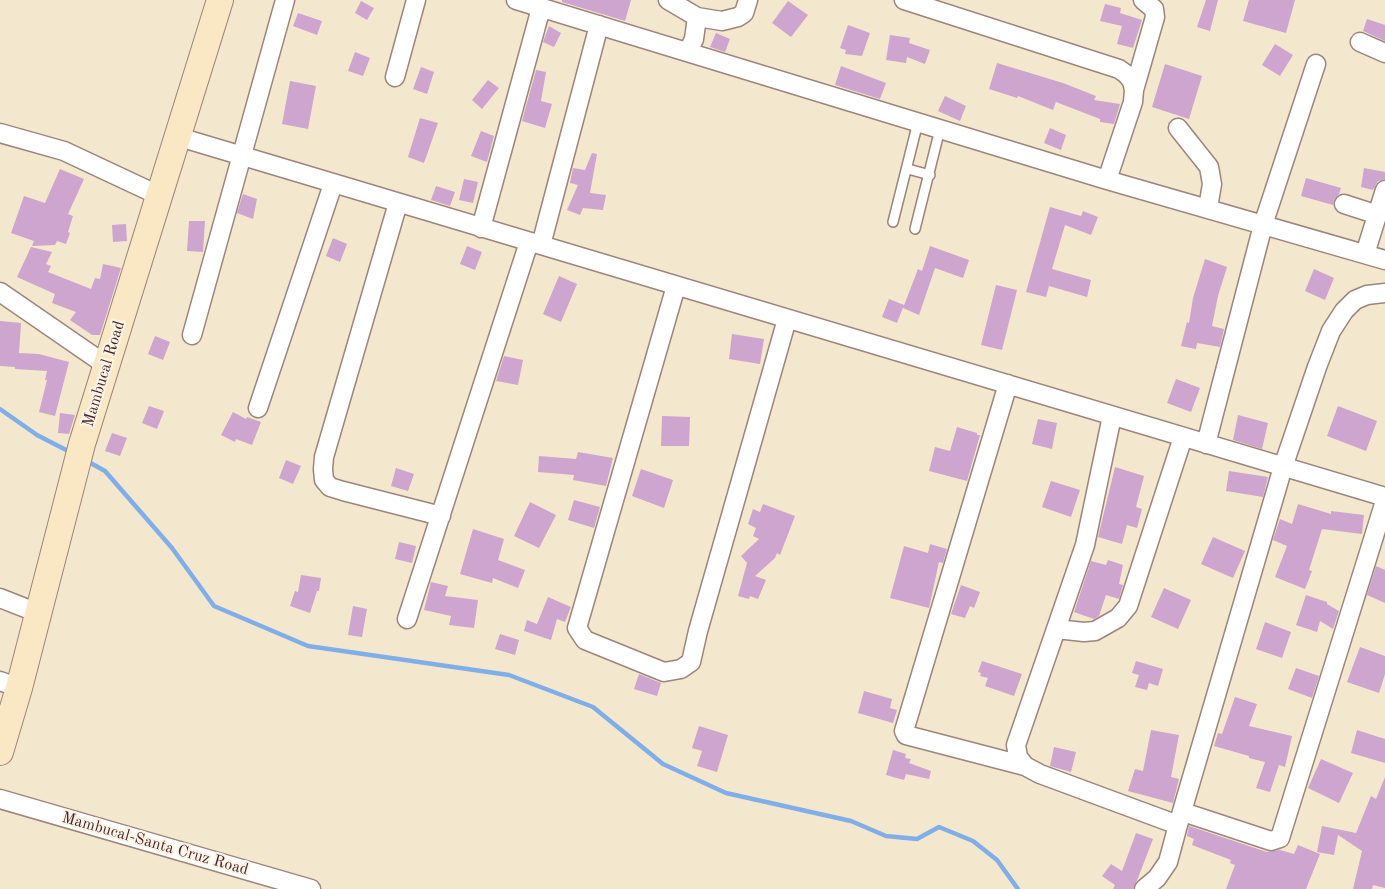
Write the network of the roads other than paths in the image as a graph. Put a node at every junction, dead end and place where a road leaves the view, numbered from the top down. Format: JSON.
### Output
{"nodes":[{"id":1,"x":220,"y":0,"type":"edge"},
{"id":2,"x":285,"y":0,"type":"edge"},
{"id":3,"x":416,"y":0,"type":"edge"},
{"id":4,"x":516,"y":0,"type":"edge"},
{"id":5,"x":668,"y":0,"type":"edge"},
{"id":6,"x":748,"y":0,"type":"edge"},
{"id":7,"x":904,"y":0,"type":"edge"},
{"id":8,"x":1143,"y":0,"type":"edge"},
{"id":9,"x":541,"y":8,"type":"junction"},
{"id":10,"x":697,"y":17,"type":"junction"},
{"id":11,"x":599,"y":25,"type":"junction"},
{"id":12,"x":1360,"y":42,"type":"dead end"},
{"id":13,"x":688,"y":52,"type":"junction"},
{"id":14,"x":1385,"y":53,"type":"edge"},
{"id":15,"x":1316,"y":64,"type":"dead end"},
{"id":16,"x":395,"y":77,"type":"dead end"},
{"id":17,"x":1134,"y":90,"type":"junction"},
{"id":18,"x":918,"y":122,"type":"junction"},
{"id":19,"x":1178,"y":128,"type":"dead end"},
{"id":20,"x":940,"y":129,"type":"junction"},
{"id":21,"x":0,"y":133,"type":"edge"},
{"id":22,"x":178,"y":137,"type":"junction"},
{"id":23,"x":242,"y":156,"type":"junction"},
{"id":24,"x":908,"y":169,"type":"junction"},
{"id":25,"x":930,"y":175,"type":"junction"},
{"id":26,"x":1107,"y":180,"type":"junction"},
{"id":27,"x":333,"y":184,"type":"junction"},
{"id":28,"x":1385,"y":190,"type":"edge"},
{"id":29,"x":160,"y":196,"type":"junction"},
{"id":30,"x":398,"y":203,"type":"junction"},
{"id":31,"x":1344,"y":204,"type":"dead end"},
{"id":32,"x":1208,"y":208,"type":"junction"},
{"id":33,"x":1378,"y":215,"type":"junction"},
{"id":34,"x":894,"y":222,"type":"dead end"},
{"id":35,"x":1263,"y":225,"type":"junction"},
{"id":36,"x":481,"y":228,"type":"junction"},
{"id":37,"x":915,"y":229,"type":"dead end"},
{"id":38,"x":535,"y":244,"type":"junction"},
{"id":39,"x":1365,"y":254,"type":"junction"},
{"id":40,"x":1385,"y":260,"type":"edge"},
{"id":41,"x":676,"y":286,"type":"junction"},
{"id":42,"x":0,"y":292,"type":"edge"},
{"id":43,"x":1385,"y":293,"type":"edge"},
{"id":44,"x":787,"y":319,"type":"junction"},
{"id":45,"x":192,"y":336,"type":"dead end"},
{"id":46,"x":106,"y":365,"type":"junction"},
{"id":47,"x":1008,"y":384,"type":"junction"},
{"id":48,"x":258,"y":408,"type":"dead end"},
{"id":49,"x":1112,"y":416,"type":"junction"},
{"id":50,"x":1183,"y":437,"type":"junction"},
{"id":51,"x":1206,"y":444,"type":"junction"},
{"id":52,"x":1283,"y":467,"type":"junction"},
{"id":53,"x":1385,"y":499,"type":"edge"},
{"id":54,"x":441,"y":516,"type":"junction"},
{"id":55,"x":0,"y":598,"type":"edge"},
{"id":56,"x":38,"y":613,"type":"junction"},
{"id":57,"x":407,"y":619,"type":"dead end"},
{"id":58,"x":1056,"y":628,"type":"junction"},
{"id":59,"x":10,"y":684,"type":"edge"},
{"id":60,"x":0,"y":752,"type":"edge"},
{"id":61,"x":1024,"y":766,"type":"junction"},
{"id":62,"x":0,"y":799,"type":"edge"},
{"id":63,"x":1180,"y":819,"type":"junction"},
{"id":64,"x":311,"y":889,"type":"edge"},
{"id":65,"x":1144,"y":889,"type":"edge"}],
"edges":[{"from":1,"to":22,"type":"main road","name":"Mambucal Road"},
{"from":2,"to":23,"type":"street"},
{"from":3,"to":16,"type":"street"},
{"from":4,"to":9,"type":"street"},
{"from":5,"to":10,"type":"street"},
{"from":6,"to":10,"type":"street"},
{"from":7,"to":17,"type":"street"},
{"from":8,"to":17,"type":"street"},
{"from":9,"to":11,"type":"street"},
{"from":9,"to":36,"type":"street"},
{"from":10,"to":13,"type":"street"},
{"from":11,"to":13,"type":"street"},
{"from":11,"to":38,"type":"street"},
{"from":12,"to":14,"type":"street"},
{"from":13,"to":18,"type":"street"},
{"from":15,"to":35,"type":"street"},
{"from":17,"to":26,"type":"street"},
{"from":18,"to":20,"type":"street"},
{"from":18,"to":24,"type":"lane"},
{"from":19,"to":32,"type":"street"},
{"from":20,"to":25,"type":"lane"},
{"from":20,"to":26,"type":"street"},
{"from":21,"to":29,"type":"street"},
{"from":22,"to":23,"type":"street"},
{"from":22,"to":29,"type":"main road","name":"Mambucal Road"},
{"from":23,"to":27,"type":"street"},
{"from":23,"to":45,"type":"street"},
{"from":24,"to":25,"type":"lane"},
{"from":24,"to":34,"type":"lane"},
{"from":25,"to":37,"type":"lane"},
{"from":26,"to":32,"type":"street"},
{"from":27,"to":30,"type":"street"},
{"from":27,"to":48,"type":"street"},
{"from":28,"to":33,"type":"street"},
{"from":29,"to":46,"type":"main road","name":"Mambucal Road"},
{"from":30,"to":36,"type":"street"},
{"from":30,"to":54,"type":"street"},
{"from":31,"to":33,"type":"street"},
{"from":32,"to":35,"type":"street"},
{"from":33,"to":39,"type":"street"},
{"from":35,"to":39,"type":"street"},
{"from":35,"to":51,"type":"street"},
{"from":36,"to":38,"type":"street"},
{"from":38,"to":41,"type":"street"},
{"from":38,"to":54,"type":"street"},
{"from":39,"to":40,"type":"street"},
{"from":41,"to":44,"type":"street"},
{"from":41,"to":44,"type":"street"},
{"from":42,"to":46,"type":"street"},
{"from":43,"to":52,"type":"street"},
{"from":44,"to":47,"type":"street"},
{"from":46,"to":56,"type":"main road","name":"Mambucal Road"},
{"from":47,"to":49,"type":"street"},
{"from":47,"to":61,"type":"street"},
{"from":49,"to":50,"type":"street"},
{"from":49,"to":58,"type":"street"},
{"from":50,"to":51,"type":"street"},
{"from":50,"to":58,"type":"street"},
{"from":51,"to":52,"type":"street"},
{"from":52,"to":53,"type":"street"},
{"from":52,"to":63,"type":"street"},
{"from":53,"to":63,"type":"street"},
{"from":54,"to":57,"type":"street"},
{"from":55,"to":56,"type":"street"},
{"from":56,"to":59,"type":"main road","name":"Mambucal Road"},
{"from":58,"to":61,"type":"street"},
{"from":59,"to":60,"type":"main road","name":"Mambucal Road"},
{"from":61,"to":63,"type":"street"},
{"from":62,"to":64,"type":"street","name":"Mambucal-Santa Cruz Road"},
{"from":63,"to":65,"type":"street"}]}
